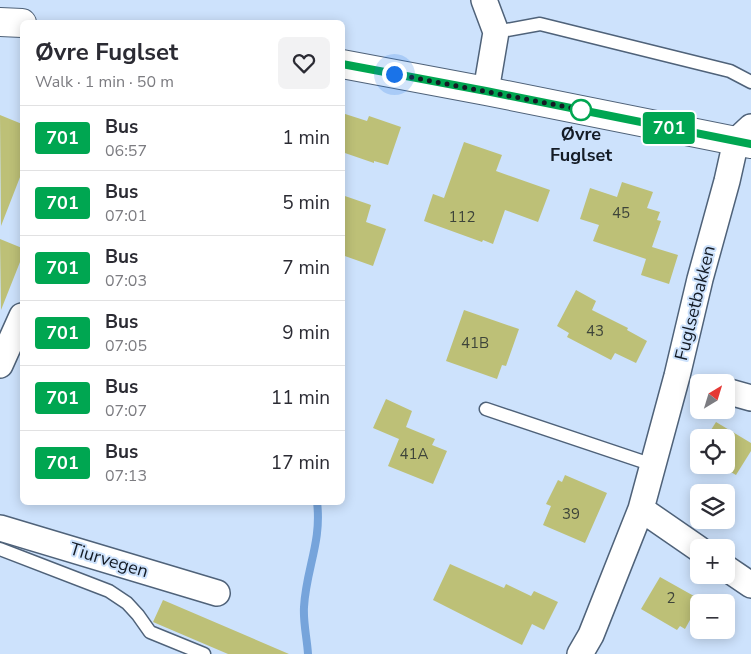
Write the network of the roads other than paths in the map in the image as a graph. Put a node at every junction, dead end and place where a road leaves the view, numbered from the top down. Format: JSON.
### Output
{"nodes":[{"id":1,"x":484,"y":0,"type":"edge"},
{"id":2,"x":0,"y":22,"type":"edge"},
{"id":3,"x":20,"y":23,"type":"edge"},
{"id":4,"x":496,"y":32,"type":"junction"},
{"id":5,"x":345,"y":65,"type":"edge"},
{"id":6,"x":751,"y":82,"type":"edge"},
{"id":7,"x":486,"y":91,"type":"junction"},
{"id":8,"x":746,"y":137,"type":"edge"},
{"id":9,"x":20,"y":320,"type":"edge"},
{"id":10,"x":0,"y":365,"type":"edge"},
{"id":11,"x":688,"y":379,"type":"edge"},
{"id":12,"x":735,"y":394,"type":"edge"},
{"id":13,"x":751,"y":398,"type":"edge"},
{"id":14,"x":486,"y":409,"type":"dead end"},
{"id":15,"x":653,"y":465,"type":"junction"},
{"id":16,"x":641,"y":509,"type":"junction"},
{"id":17,"x":0,"y":528,"type":"edge"},
{"id":18,"x":690,"y":543,"type":"edge"},
{"id":19,"x":0,"y":549,"type":"edge"},
{"id":20,"x":735,"y":574,"type":"edge"},
{"id":21,"x":751,"y":585,"type":"edge"},
{"id":22,"x":217,"y":592,"type":"dead end"},
{"id":23,"x":204,"y":654,"type":"edge"},
{"id":24,"x":580,"y":654,"type":"edge"}],
"edges":[{"from":1,"to":4,"type":"street"},
{"from":2,"to":3,"type":"main road"},
{"from":4,"to":6,"type":"lane"},
{"from":4,"to":7,"type":"street"},
{"from":5,"to":7,"type":"main road"},
{"from":7,"to":8,"type":"main road"},
{"from":8,"to":11,"type":"street","name":"Fuglsetbakken"},
{"from":9,"to":10,"type":"street"},
{"from":11,"to":15,"type":"street","name":"Fuglsetbakken"},
{"from":12,"to":13,"type":"street"},
{"from":14,"to":15,"type":"lane"},
{"from":15,"to":16,"type":"street","name":"Fuglsetbakken"},
{"from":16,"to":18,"type":"street"},
{"from":16,"to":24,"type":"street","name":"Fuglsetbakken"},
{"from":17,"to":22,"type":"street","name":"Tiurvegen"},
{"from":19,"to":23,"type":"lane"},
{"from":20,"to":21,"type":"street"}]}
